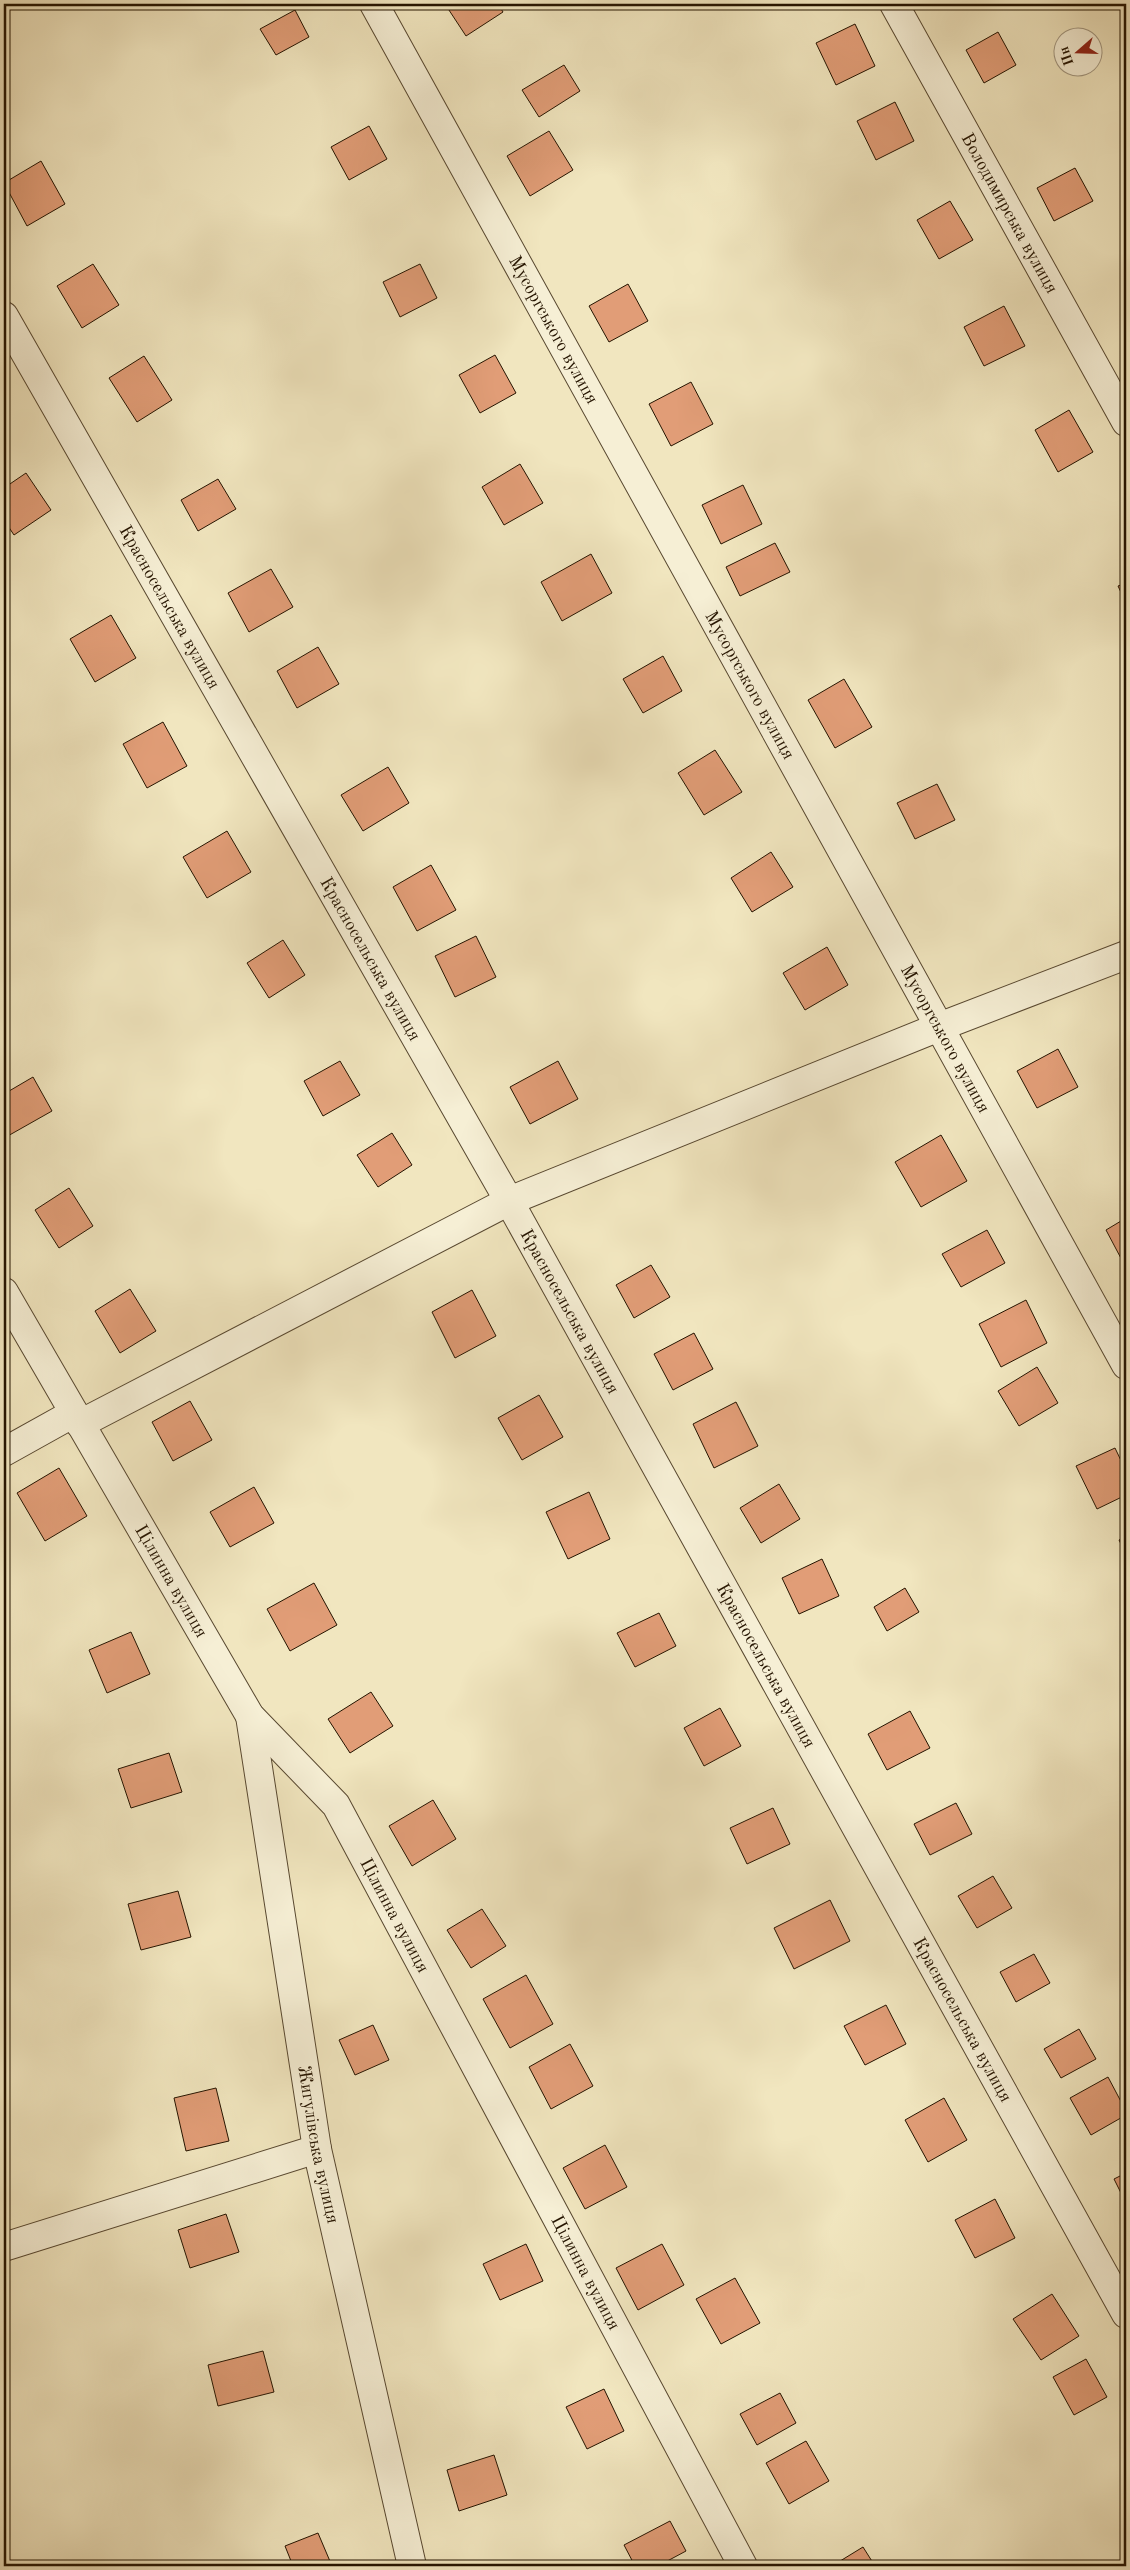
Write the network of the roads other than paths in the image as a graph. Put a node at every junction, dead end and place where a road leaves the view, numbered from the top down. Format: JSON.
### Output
{"nodes":[{"id":1,"x":374,"y":4,"type":"edge"},
{"id":2,"x":894,"y":4,"type":"edge"},
{"id":3,"x":4,"y":316,"type":"edge"},
{"id":4,"x":1126,"y":422,"type":"edge"},
{"id":5,"x":1126,"y":955,"type":"edge"},
{"id":6,"x":939,"y":1027,"type":"junction"},
{"id":7,"x":509,"y":1201,"type":"junction"},
{"id":8,"x":4,"y":1292,"type":"edge"},
{"id":9,"x":1126,"y":1365,"type":"edge"},
{"id":10,"x":77,"y":1418,"type":"junction"},
{"id":11,"x":4,"y":1452,"type":"edge"},
{"id":12,"x":250,"y":1716,"type":"junction"},
{"id":13,"x":317,"y":2149,"type":"junction"},
{"id":14,"x":4,"y":2247,"type":"edge"},
{"id":15,"x":1126,"y":2314,"type":"edge"},
{"id":16,"x":412,"y":2566,"type":"edge"},
{"id":17,"x":743,"y":2566,"type":"edge"}],
"edges":[{"from":1,"to":6,"type":"street","name":"Мусоргського вулиця"},
{"from":2,"to":4,"type":"street","name":"Володимирська вулиця"},
{"from":3,"to":7,"type":"street","name":"Красносельська вулиця"},
{"from":5,"to":6,"type":"street"},
{"from":6,"to":7,"type":"street"},
{"from":6,"to":9,"type":"street","name":"Мусоргського вулиця"},
{"from":7,"to":10,"type":"street"},
{"from":7,"to":15,"type":"street","name":"Красносельська вулиця"},
{"from":8,"to":10,"type":"street","name":"Цілинна вулиця"},
{"from":10,"to":11,"type":"street"},
{"from":10,"to":12,"type":"street","name":"Цілинна вулиця"},
{"from":12,"to":13,"type":"street","name":"Жигулівська вулиця"},
{"from":12,"to":17,"type":"street","name":"Цілинна вулиця"},
{"from":13,"to":14,"type":"street"},
{"from":13,"to":16,"type":"street","name":"Жигулівська вулиця"}]}
